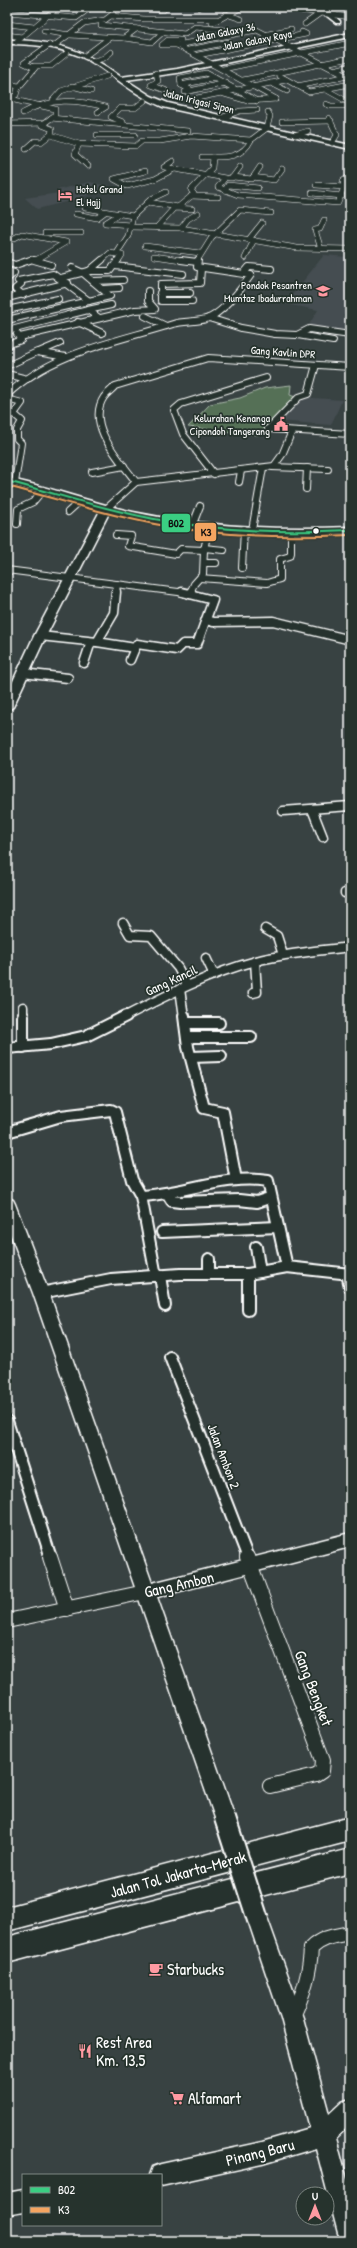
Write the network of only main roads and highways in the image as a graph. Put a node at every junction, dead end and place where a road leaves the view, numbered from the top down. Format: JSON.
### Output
{"nodes":[{"id":1,"x":11,"y":482,"type":"edge"},
{"id":2,"x":350,"y":530,"type":"edge"},
{"id":3,"x":350,"y":1829,"type":"edge"},
{"id":4,"x":350,"y":1861,"type":"edge"},
{"id":5,"x":7,"y":1919,"type":"edge"},
{"id":6,"x":7,"y":1950,"type":"edge"}],
"edges":[{"from":1,"to":2,"type":"main road"},
{"from":3,"to":5,"type":"highway","name":"Jalan Tol Jakarta–Merak"},
{"from":4,"to":6,"type":"highway"}]}
